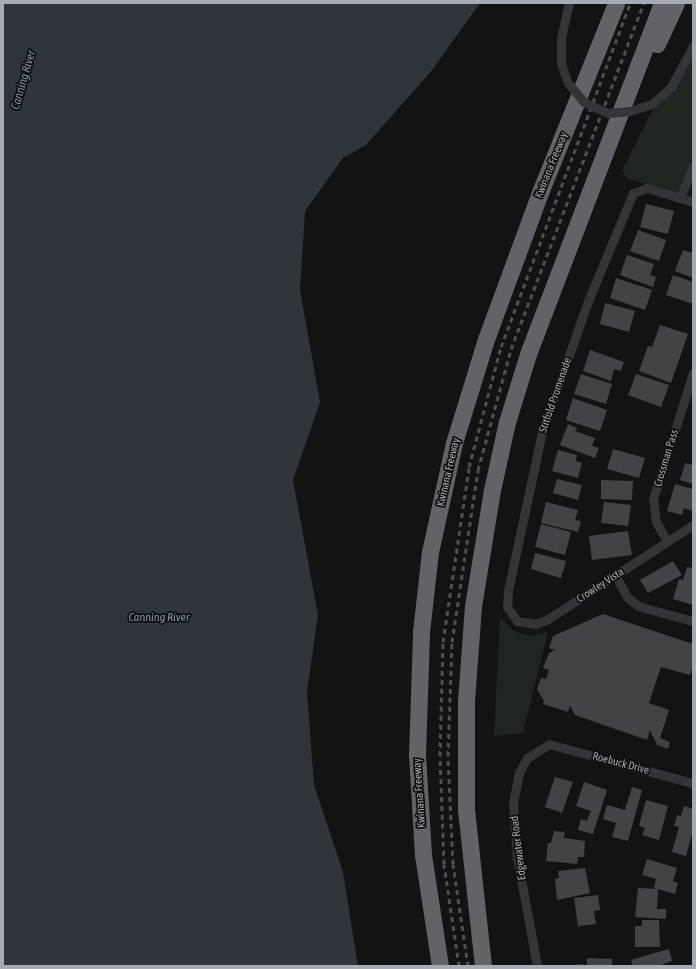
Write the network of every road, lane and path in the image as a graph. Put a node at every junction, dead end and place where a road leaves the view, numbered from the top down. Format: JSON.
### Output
{"nodes":[{"id":1,"x":569,"y":3,"type":"edge"},
{"id":2,"x":616,"y":3,"type":"edge"},
{"id":3,"x":662,"y":3,"type":"edge"},
{"id":4,"x":676,"y":3,"type":"edge"},
{"id":5,"x":693,"y":46,"type":"edge"},
{"id":6,"x":693,"y":165,"type":"edge"},
{"id":7,"x":593,"y":179,"type":"junction"},
{"id":8,"x":680,"y":198,"type":"junction"},
{"id":9,"x":693,"y":202,"type":"edge"},
{"id":10,"x":693,"y":373,"type":"edge"},
{"id":11,"x":693,"y":525,"type":"edge"},
{"id":12,"x":667,"y":541,"type":"junction"},
{"id":13,"x":615,"y":575,"type":"junction"},
{"id":14,"x":507,"y":607,"type":"joint"},
{"id":15,"x":693,"y":621,"type":"edge"},
{"id":16,"x":549,"y":744,"type":"joint"},
{"id":17,"x":693,"y":782,"type":"edge"},
{"id":18,"x":440,"y":966,"type":"edge"},
{"id":19,"x":483,"y":966,"type":"edge"},
{"id":20,"x":537,"y":966,"type":"edge"}],
"edges":[{"from":1,"to":5,"type":"street","bridge":true},
{"from":2,"to":18,"type":"highway","name":"Kwinana Freeway"},
{"from":3,"to":7,"type":"highway"},
{"from":4,"to":7,"type":"highway"},
{"from":6,"to":8,"type":"street"},
{"from":7,"to":19,"type":"highway"},
{"from":8,"to":9,"type":"street"},
{"from":8,"to":14,"type":"street","name":"Stitfold Promenade"},
{"from":10,"to":12,"type":"street","name":"Crossman Pass"},
{"from":11,"to":12,"type":"street","name":"Crowley Vista"},
{"from":12,"to":13,"type":"street","name":"Crowley Vista"},
{"from":13,"to":14,"type":"street","name":"Crowley Vista"},
{"from":13,"to":15,"type":"street"},
{"from":16,"to":17,"type":"street","name":"Roebuck Drive"},
{"from":16,"to":20,"type":"street","name":"Edgewater Road"}]}
